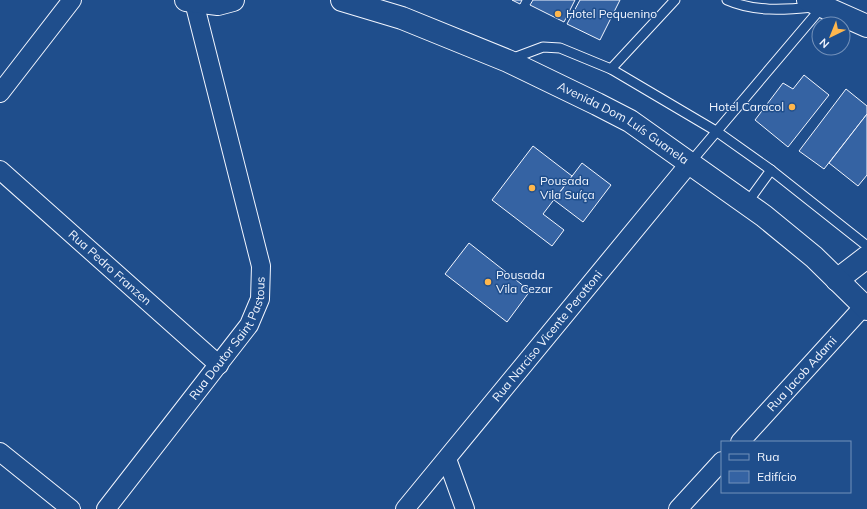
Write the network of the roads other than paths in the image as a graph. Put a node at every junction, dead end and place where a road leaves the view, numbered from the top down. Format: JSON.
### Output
{"nodes":[{"id":1,"x":72,"y":0,"type":"edge"},
{"id":2,"x":233,"y":0,"type":"edge"},
{"id":3,"x":342,"y":0,"type":"edge"},
{"id":4,"x":675,"y":0,"type":"edge"},
{"id":5,"x":727,"y":0,"type":"edge"},
{"id":6,"x":190,"y":1,"type":"edge"},
{"id":7,"x":815,"y":3,"type":"edge"},
{"id":8,"x":867,"y":26,"type":"edge"},
{"id":9,"x":508,"y":60,"type":"junction"},
{"id":10,"x":611,"y":68,"type":"junction"},
{"id":11,"x":0,"y":94,"type":"edge"},
{"id":12,"x":716,"y":131,"type":"junction"},
{"id":13,"x":688,"y":164,"type":"junction"},
{"id":14,"x":0,"y":170,"type":"edge"},
{"id":15,"x":771,"y":170,"type":"junction"},
{"id":16,"x":747,"y":203,"type":"junction"},
{"id":17,"x":867,"y":246,"type":"edge"},
{"id":18,"x":867,"y":257,"type":"edge"},
{"id":19,"x":837,"y":280,"type":"junction"},
{"id":20,"x":866,"y":308,"type":"edge"},
{"id":21,"x":219,"y":365,"type":"junction"},
{"id":22,"x":741,"y":441,"type":"edge"},
{"id":23,"x":0,"y":452,"type":"edge"},
{"id":24,"x":447,"y":459,"type":"junction"},
{"id":25,"x":721,"y":462,"type":"edge"},
{"id":26,"x":71,"y":509,"type":"edge"},
{"id":27,"x":106,"y":509,"type":"edge"},
{"id":28,"x":406,"y":509,"type":"edge"},
{"id":29,"x":465,"y":509,"type":"edge"},
{"id":30,"x":678,"y":509,"type":"edge"}],
"edges":[{"from":1,"to":11,"type":"street"},
{"from":2,"to":6,"type":"main road"},
{"from":3,"to":9,"type":"main road","name":"Avenida Dom Luís Guanela"},
{"from":4,"to":10,"type":"lane"},
{"from":5,"to":7,"type":"lane"},
{"from":6,"to":21,"type":"street","name":"Rua Doutor Saint Pastous"},
{"from":7,"to":8,"type":"main road"},
{"from":7,"to":12,"type":"lane"},
{"from":9,"to":10,"type":"lane"},
{"from":9,"to":13,"type":"main road","name":"Avenida Dom Luís Guanela"},
{"from":10,"to":12,"type":"lane"},
{"from":12,"to":13,"type":"lane"},
{"from":12,"to":15,"type":"lane"},
{"from":13,"to":16,"type":"main road","name":"Avenida Dom Luís Guanela"},
{"from":13,"to":24,"type":"street","name":"Rua Narciso Vicente Perottoni"},
{"from":14,"to":21,"type":"street","name":"Rua Pedro Franzen"},
{"from":15,"to":16,"type":"lane"},
{"from":15,"to":17,"type":"lane"},
{"from":16,"to":19,"type":"main road","name":"Avenida Dom Luís Guanela"},
{"from":18,"to":19,"type":"main road"},
{"from":19,"to":20,"type":"main road","name":"Avenida Dom Luís Guanela"},
{"from":20,"to":22,"type":"street","name":"Rua Jacob Adami"},
{"from":21,"to":27,"type":"street","name":"Rua Doutor Saint Pastous"},
{"from":23,"to":26,"type":"street"},
{"from":24,"to":28,"type":"street","name":"Rua Narciso Vicente Perottoni"},
{"from":24,"to":29,"type":"street"},
{"from":25,"to":30,"type":"street"}]}
